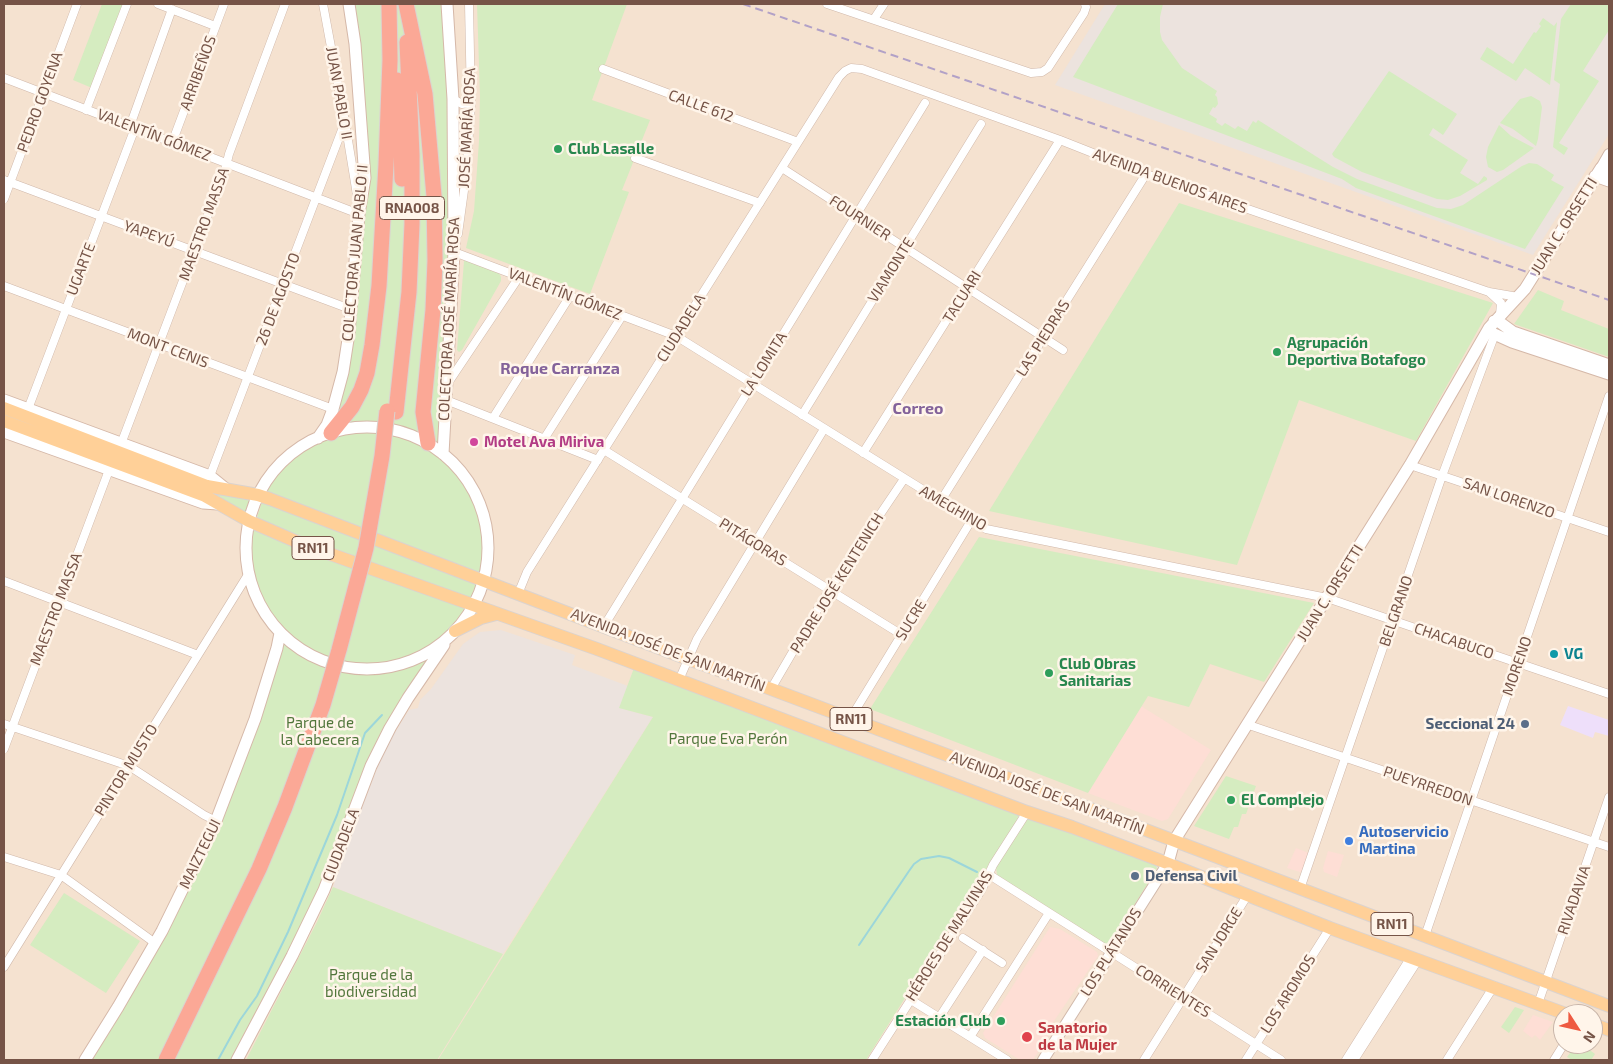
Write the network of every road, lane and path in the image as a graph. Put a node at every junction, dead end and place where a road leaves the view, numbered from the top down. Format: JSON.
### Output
{"nodes":[{"id":1,"x":77,"y":4,"type":"edge"},
{"id":2,"x":127,"y":4,"type":"edge"},
{"id":3,"x":158,"y":4,"type":"edge"},
{"id":4,"x":224,"y":4,"type":"edge"},
{"id":5,"x":285,"y":4,"type":"edge"},
{"id":6,"x":323,"y":4,"type":"edge"},
{"id":7,"x":348,"y":4,"type":"edge"},
{"id":8,"x":389,"y":4,"type":"edge"},
{"id":9,"x":405,"y":4,"type":"edge"},
{"id":10,"x":448,"y":4,"type":"edge"},
{"id":11,"x":469,"y":4,"type":"edge"},
{"id":12,"x":827,"y":4,"type":"edge"},
{"id":13,"x":884,"y":4,"type":"edge"},
{"id":14,"x":1085,"y":4,"type":"edge"},
{"id":15,"x":172,"y":9,"type":"junction"},
{"id":16,"x":874,"y":19,"type":"junction"},
{"id":17,"x":215,"y":26,"type":"junction"},
{"id":18,"x":851,"y":68,"type":"joint"},
{"id":19,"x":603,"y":70,"type":"dead end"},
{"id":20,"x":4,"y":78,"type":"edge"},
{"id":21,"x":43,"y":93,"type":"junction"},
{"id":22,"x":453,"y":99,"type":"junction"},
{"id":23,"x":471,"y":103,"type":"junction"},
{"id":24,"x":925,"y":103,"type":"dead end"},
{"id":25,"x":86,"y":110,"type":"junction"},
{"id":26,"x":346,"y":122,"type":"junction"},
{"id":27,"x":981,"y":124,"type":"dead end"},
{"id":28,"x":132,"y":128,"type":"junction"},
{"id":29,"x":1060,"y":140,"type":"junction"},
{"id":30,"x":798,"y":142,"type":"junction"},
{"id":31,"x":172,"y":143,"type":"junction"},
{"id":32,"x":1609,"y":154,"type":"edge"},
{"id":33,"x":635,"y":158,"type":"dead end"},
{"id":34,"x":227,"y":163,"type":"junction"},
{"id":35,"x":782,"y":168,"type":"junction"},
{"id":36,"x":1602,"y":172,"type":"edge"},
{"id":37,"x":1146,"y":174,"type":"junction"},
{"id":38,"x":7,"y":181,"type":"edge"},
{"id":39,"x":1609,"y":181,"type":"edge"},
{"id":40,"x":317,"y":198,"type":"junction"},
{"id":41,"x":4,"y":199,"type":"edge"},
{"id":42,"x":760,"y":203,"type":"junction"},
{"id":43,"x":360,"y":213,"type":"junction"},
{"id":44,"x":102,"y":216,"type":"junction"},
{"id":45,"x":856,"y":216,"type":"junction"},
{"id":46,"x":905,"y":247,"type":"junction"},
{"id":47,"x":194,"y":250,"type":"junction"},
{"id":48,"x":454,"y":252,"type":"junction"},
{"id":49,"x":519,"y":277,"type":"junction"},
{"id":50,"x":284,"y":284,"type":"junction"},
{"id":51,"x":4,"y":286,"type":"edge"},
{"id":52,"x":968,"y":287,"type":"junction"},
{"id":53,"x":1489,"y":292,"type":"junction"},
{"id":54,"x":570,"y":296,"type":"junction"},
{"id":55,"x":1518,"y":297,"type":"junction"},
{"id":56,"x":66,"y":309,"type":"junction"},
{"id":57,"x":350,"y":309,"type":"junction"},
{"id":58,"x":622,"y":316,"type":"junction"},
{"id":59,"x":1496,"y":325,"type":"junction"},
{"id":60,"x":676,"y":336,"type":"junction"},
{"id":61,"x":1044,"y":337,"type":"junction"},
{"id":62,"x":159,"y":344,"type":"junction"},
{"id":63,"x":1063,"y":350,"type":"dead end"},
{"id":64,"x":1609,"y":365,"type":"edge"},
{"id":65,"x":1609,"y":374,"type":"edge"},
{"id":66,"x":248,"y":378,"type":"junction"},
{"id":67,"x":448,"y":384,"type":"junction"},
{"id":68,"x":752,"y":384,"type":"junction"},
{"id":69,"x":1609,"y":396,"type":"edge"},
{"id":70,"x":4,"y":400,"type":"edge"},
{"id":71,"x":446,"y":400,"type":"junction"},
{"id":72,"x":4,"y":408,"type":"edge"},
{"id":73,"x":28,"y":409,"type":"junction"},
{"id":74,"x":333,"y":409,"type":"junction"},
{"id":75,"x":392,"y":411,"type":"junction"},
{"id":76,"x":802,"y":415,"type":"junction"},
{"id":77,"x":493,"y":418,"type":"junction"},
{"id":78,"x":4,"y":421,"type":"edge"},
{"id":79,"x":824,"y":429,"type":"junction"},
{"id":80,"x":4,"y":432,"type":"edge"},
{"id":81,"x":325,"y":435,"type":"junction"},
{"id":82,"x":544,"y":439,"type":"junction"},
{"id":83,"x":428,"y":443,"type":"junction"},
{"id":84,"x":121,"y":444,"type":"junction"},
{"id":85,"x":604,"y":450,"type":"junction"},
{"id":86,"x":863,"y":453,"type":"junction"},
{"id":87,"x":443,"y":454,"type":"junction"},
{"id":88,"x":598,"y":460,"type":"junction"},
{"id":89,"x":1410,"y":464,"type":"junction"},
{"id":90,"x":109,"y":470,"type":"junction"},
{"id":91,"x":210,"y":476,"type":"junction"},
{"id":92,"x":1442,"y":476,"type":"junction"},
{"id":93,"x":904,"y":479,"type":"junction"},
{"id":94,"x":226,"y":489,"type":"junction"},
{"id":95,"x":258,"y":495,"type":"junction"},
{"id":96,"x":682,"y":498,"type":"junction"},
{"id":97,"x":940,"y":502,"type":"junction"},
{"id":98,"x":218,"y":504,"type":"junction"},
{"id":99,"x":1567,"y":518,"type":"junction"},
{"id":100,"x":249,"y":521,"type":"junction"},
{"id":101,"x":971,"y":521,"type":"junction"},
{"id":102,"x":1609,"y":532,"type":"edge"},
{"id":103,"x":755,"y":543,"type":"junction"},
{"id":104,"x":249,"y":573,"type":"junction"},
{"id":105,"x":4,"y":581,"type":"edge"},
{"id":106,"x":484,"y":581,"type":"junction"},
{"id":107,"x":829,"y":590,"type":"junction"},
{"id":108,"x":518,"y":594,"type":"junction"},
{"id":109,"x":1327,"y":598,"type":"junction"},
{"id":110,"x":59,"y":602,"type":"junction"},
{"id":111,"x":474,"y":605,"type":"junction"},
{"id":112,"x":496,"y":614,"type":"junction"},
{"id":113,"x":1393,"y":620,"type":"junction"},
{"id":114,"x":604,"y":626,"type":"junction"},
{"id":115,"x":280,"y":632,"type":"junction"},
{"id":116,"x":453,"y":633,"type":"junction"},
{"id":117,"x":902,"y":635,"type":"junction"},
{"id":118,"x":198,"y":655,"type":"junction"},
{"id":119,"x":688,"y":659,"type":"junction"},
{"id":120,"x":1518,"y":663,"type":"junction"},
{"id":121,"x":679,"y":680,"type":"junction"},
{"id":122,"x":771,"y":689,"type":"junction"},
{"id":123,"x":1609,"y":694,"type":"edge"},
{"id":124,"x":850,"y":718,"type":"junction"},
{"id":125,"x":1246,"y":724,"type":"junction"},
{"id":126,"x":8,"y":726,"type":"edge"},
{"id":127,"x":4,"y":749,"type":"edge"},
{"id":128,"x":1346,"y":758,"type":"junction"},
{"id":129,"x":129,"y":766,"type":"junction"},
{"id":130,"x":1609,"y":797,"type":"edge"},
{"id":131,"x":1471,"y":800,"type":"junction"},
{"id":132,"x":1027,"y":812,"type":"junction"},
{"id":133,"x":216,"y":821,"type":"junction"},
{"id":134,"x":1174,"y":841,"type":"junction"},
{"id":135,"x":1594,"y":842,"type":"junction"},
{"id":136,"x":1609,"y":847,"type":"edge"},
{"id":137,"x":4,"y":857,"type":"edge"},
{"id":138,"x":1168,"y":863,"type":"junction"},
{"id":139,"x":988,"y":874,"type":"junction"},
{"id":140,"x":60,"y":875,"type":"junction"},
{"id":141,"x":1300,"y":889,"type":"junction"},
{"id":142,"x":1247,"y":896,"type":"junction"},
{"id":143,"x":1049,"y":912,"type":"junction"},
{"id":144,"x":1330,"y":928,"type":"junction"},
{"id":145,"x":1425,"y":936,"type":"junction"},
{"id":146,"x":963,"y":938,"type":"dead end"},
{"id":147,"x":155,"y":943,"type":"junction"},
{"id":148,"x":983,"y":950,"type":"junction"},
{"id":149,"x":1111,"y":952,"type":"junction"},
{"id":150,"x":1415,"y":959,"type":"junction"},
{"id":151,"x":1002,"y":963,"type":"dead end"},
{"id":152,"x":4,"y":967,"type":"edge"},
{"id":153,"x":1546,"y":982,"type":"junction"},
{"id":154,"x":1494,"y":986,"type":"junction"},
{"id":155,"x":1183,"y":998,"type":"junction"},
{"id":156,"x":911,"y":1000,"type":"junction"},
{"id":157,"x":1538,"y":1004,"type":"junction"},
{"id":158,"x":1609,"y":1006,"type":"edge"},
{"id":159,"x":1553,"y":1009,"type":"edge"},
{"id":160,"x":940,"y":1018,"type":"junction"},
{"id":161,"x":970,"y":1037,"type":"junction"},
{"id":162,"x":1256,"y":1044,"type":"junction"},
{"id":163,"x":85,"y":1060,"type":"edge"},
{"id":164,"x":166,"y":1060,"type":"edge"},
{"id":165,"x":177,"y":1060,"type":"edge"},
{"id":166,"x":237,"y":1060,"type":"edge"},
{"id":167,"x":872,"y":1060,"type":"edge"},
{"id":168,"x":1007,"y":1060,"type":"edge"},
{"id":169,"x":1043,"y":1060,"type":"edge"},
{"id":170,"x":1144,"y":1060,"type":"edge"},
{"id":171,"x":1246,"y":1060,"type":"edge"},
{"id":172,"x":1281,"y":1060,"type":"edge"},
{"id":173,"x":1346,"y":1060,"type":"edge"},
{"id":174,"x":1354,"y":1060,"type":"edge"},
{"id":175,"x":1447,"y":1060,"type":"edge"}],
"edges":[{"from":1,"to":21,"type":"street","name":"PEDRO GOYENA"},
{"from":2,"to":25,"type":"street"},
{"from":3,"to":15,"type":"street"},
{"from":4,"to":17,"type":"street","name":"ARRIBEÑOS"},
{"from":5,"to":34,"type":"street","name":"MAESTRO MASSA"},
{"from":6,"to":26,"type":"street","name":"JUAN PABLO II"},
{"from":7,"to":43,"type":"main road","name":"COLECTORA JUAN PABLO II"},
{"from":8,"to":75,"type":"highway","number":"RNA008"},
{"from":8,"to":81,"type":"highway"},
{"from":9,"to":75,"type":"highway","number":"RNA008"},
{"from":9,"to":83,"type":"highway"},
{"from":10,"to":22,"type":"main road","name":"COLECTORA JOSÉ MARÍA ROSA"},
{"from":11,"to":23,"type":"street","name":"JOSÉ MARÍA ROSA"},
{"from":12,"to":16,"type":"street"},
{"from":13,"to":16,"type":"street"},
{"from":14,"to":16,"type":"street"},
{"from":15,"to":17,"type":"street"},
{"from":15,"to":28,"type":"street","name":"UGARTE"},
{"from":17,"to":31,"type":"street","name":"ARRIBEÑOS"},
{"from":18,"to":29,"type":"street","name":"AVENIDA BUENOS AIRES"},
{"from":18,"to":30,"type":"street","name":"CIUDADELA"},
{"from":19,"to":30,"type":"street","name":"CALLE 612"},
{"from":20,"to":21,"type":"street","name":"VALENTÍN GÓMEZ"},
{"from":21,"to":25,"type":"street","name":"VALENTÍN GÓMEZ"},
{"from":21,"to":38,"type":"street","name":"PEDRO GOYENA"},
{"from":22,"to":23,"type":"street"},
{"from":22,"to":48,"type":"main road","name":"COLECTORA JOSÉ MARÍA ROSA"},
{"from":23,"to":48,"type":"street","name":"JOSÉ MARÍA ROSA"},
{"from":24,"to":45,"type":"street","name":"LA LOMITA"},
{"from":25,"to":28,"type":"street","name":"VALENTÍN GÓMEZ"},
{"from":26,"to":40,"type":"street","name":"26 DE AGOSTO"},
{"from":26,"to":43,"type":"street","name":"JUAN PABLO II"},
{"from":27,"to":46,"type":"street","name":"VIAMONTE"},
{"from":28,"to":31,"type":"street","name":"VALENTÍN GÓMEZ"},
{"from":28,"to":44,"type":"street","name":"UGARTE"},
{"from":29,"to":37,"type":"street","name":"AVENIDA BUENOS AIRES"},
{"from":29,"to":52,"type":"street","name":"TACUARI"},
{"from":30,"to":35,"type":"street","name":"CIUDADELA"},
{"from":31,"to":34,"type":"street","name":"VALENTÍN GÓMEZ"},
{"from":32,"to":36,"type":"street","name":"JUAN C. ORSETTI"},
{"from":33,"to":42,"type":"street"},
{"from":34,"to":40,"type":"street","name":"VALENTÍN GÓMEZ"},
{"from":34,"to":47,"type":"street","name":"MAESTRO MASSA"},
{"from":35,"to":42,"type":"street","name":"CIUDADELA"},
{"from":35,"to":45,"type":"street","name":"FOURNIER"},
{"from":36,"to":39,"type":"main road"},
{"from":36,"to":55,"type":"main road","name":"JUAN C. ORSETTI"},
{"from":37,"to":53,"type":"street","name":"AVENIDA BUENOS AIRES"},
{"from":37,"to":61,"type":"street","name":"LAS PIEDRAS"},
{"from":38,"to":41,"type":"street","name":"PEDRO GOYENA"},
{"from":38,"to":44,"type":"street","name":"YAPEYÚ"},
{"from":40,"to":43,"type":"street","name":"VALENTÍN GÓMEZ"},
{"from":40,"to":50,"type":"street","name":"26 DE AGOSTO"},
{"from":42,"to":60,"type":"street","name":"CIUDADELA"},
{"from":43,"to":57,"type":"main road","name":"COLECTORA JUAN PABLO II"},
{"from":44,"to":47,"type":"street","name":"YAPEYÚ"},
{"from":44,"to":56,"type":"street","name":"UGARTE"},
{"from":45,"to":46,"type":"street","name":"FOURNIER"},
{"from":45,"to":68,"type":"street","name":"LA LOMITA"},
{"from":46,"to":52,"type":"street","name":"FOURNIER"},
{"from":46,"to":76,"type":"street","name":"VIAMONTE"},
{"from":47,"to":50,"type":"street","name":"YAPEYÚ"},
{"from":47,"to":62,"type":"street","name":"MAESTRO MASSA"},
{"from":48,"to":49,"type":"street","name":"VALENTÍN GÓMEZ"},
{"from":48,"to":67,"type":"main road","name":"COLECTORA JOSÉ MARÍA ROSA"},
{"from":49,"to":54,"type":"street","name":"VALENTÍN GÓMEZ"},
{"from":49,"to":67,"type":"street"},
{"from":50,"to":57,"type":"street","name":"YAPEYÚ"},
{"from":50,"to":66,"type":"street","name":"26 DE AGOSTO"},
{"from":51,"to":56,"type":"street","name":"MONT CENIS"},
{"from":52,"to":61,"type":"street","name":"FOURNIER"},
{"from":52,"to":86,"type":"street","name":"TACUARI"},
{"from":53,"to":55,"type":"street","name":"AVENIDA BUENOS AIRES"},
{"from":53,"to":59,"type":"street"},
{"from":54,"to":58,"type":"street","name":"VALENTÍN GÓMEZ"},
{"from":54,"to":77,"type":"street"},
{"from":55,"to":59,"type":"main road","name":"JUAN C. ORSETTI"},
{"from":56,"to":62,"type":"street","name":"MONT CENIS"},
{"from":56,"to":73,"type":"street","name":"UGARTE"},
{"from":57,"to":74,"type":"main road","name":"COLECTORA JUAN PABLO II"},
{"from":58,"to":60,"type":"street","name":"VALENTÍN GÓMEZ"},
{"from":58,"to":82,"type":"street"},
{"from":59,"to":64,"type":"main road"},
{"from":59,"to":65,"type":"main road"},
{"from":59,"to":89,"type":"main road","name":"JUAN C. ORSETTI"},
{"from":59,"to":92,"type":"street","name":"BELGRANO"},
{"from":60,"to":68,"type":"street","name":"AMEGHINO"},
{"from":60,"to":85,"type":"street","name":"CIUDADELA"},
{"from":61,"to":63,"type":"street","name":"FOURNIER"},
{"from":61,"to":97,"type":"street","name":"LAS PIEDRAS"},
{"from":62,"to":66,"type":"street","name":"MONT CENIS"},
{"from":62,"to":84,"type":"street","name":"MAESTRO MASSA"},
{"from":66,"to":74,"type":"street","name":"MONT CENIS"},
{"from":66,"to":91,"type":"street","name":"26 DE AGOSTO"},
{"from":67,"to":71,"type":"main road","name":"COLECTORA JOSÉ MARÍA ROSA"},
{"from":68,"to":76,"type":"street","name":"AMEGHINO"},
{"from":68,"to":96,"type":"street","name":"LA LOMITA"},
{"from":69,"to":99,"type":"street","name":"MORENO"},
{"from":70,"to":73,"type":"main road"},
{"from":71,"to":77,"type":"street"},
{"from":71,"to":87,"type":"main road","name":"COLECTORA JOSÉ MARÍA ROSA"},
{"from":72,"to":94,"type":"main road"},
{"from":73,"to":84,"type":"main road"},
{"from":74,"to":81,"type":"main road","name":"COLECTORA JUAN PABLO II"},
{"from":75,"to":164,"type":"highway","bridge":true},
{"from":75,"to":165,"type":"highway"},
{"from":76,"to":79,"type":"street","name":"AMEGHINO"},
{"from":77,"to":82,"type":"street"},
{"from":78,"to":98,"type":"main road"},
{"from":79,"to":86,"type":"street","name":"AMEGHINO"},
{"from":79,"to":103,"type":"street"},
{"from":80,"to":90,"type":"main road"},
{"from":81,"to":83,"type":"main road"},
{"from":81,"to":95,"type":"main road"},
{"from":82,"to":88,"type":"street"},
{"from":83,"to":87,"type":"main road"},
{"from":84,"to":91,"type":"main road"},
{"from":85,"to":88,"type":"street","name":"CIUDADELA"},
{"from":85,"to":96,"type":"street","name":"PITÁGORAS"},
{"from":86,"to":93,"type":"street","name":"AMEGHINO"},
{"from":87,"to":106,"type":"main road"},
{"from":88,"to":108,"type":"street","name":"CIUDADELA"},
{"from":89,"to":92,"type":"street","name":"SAN LORENZO"},
{"from":89,"to":109,"type":"main road","name":"JUAN C. ORSETTI"},
{"from":90,"to":98,"type":"main road"},
{"from":90,"to":110,"type":"street","name":"MAESTRO MASSA"},
{"from":91,"to":94,"type":"main road"},
{"from":92,"to":99,"type":"street","name":"SAN LORENZO"},
{"from":92,"to":113,"type":"street","name":"BELGRANO"},
{"from":93,"to":97,"type":"street","name":"AMEGHINO"},
{"from":93,"to":107,"type":"street","name":"PADRE JOSÉ KENTENICH"},
{"from":94,"to":95,"type":"main road"},
{"from":95,"to":100,"type":"main road"},
{"from":95,"to":106,"type":"main road","number":"RN11"},
{"from":96,"to":103,"type":"street","name":"PITÁGORAS"},
{"from":96,"to":114,"type":"street","name":"LA LOMITA"},
{"from":97,"to":101,"type":"street","name":"AMEGHINO"},
{"from":98,"to":100,"type":"main road"},
{"from":99,"to":102,"type":"street","name":"SAN LORENZO"},
{"from":99,"to":120,"type":"street","name":"MORENO"},
{"from":100,"to":104,"type":"main road"},
{"from":100,"to":111,"type":"main road","number":"RN11"},
{"from":101,"to":109,"type":"street","name":"AMEGHINO"},
{"from":101,"to":117,"type":"street","name":"SUCRE"},
{"from":103,"to":107,"type":"street","name":"PITÁGORAS"},
{"from":103,"to":119,"type":"street"},
{"from":104,"to":115,"type":"main road"},
{"from":104,"to":118,"type":"street","name":"PINTOR MUSTO"},
{"from":105,"to":110,"type":"street"},
{"from":106,"to":108,"type":"main road","name":"AVENIDA JOSÉ DE SAN MARTÍN","number":"RN11"},
{"from":106,"to":111,"type":"main road"},
{"from":107,"to":117,"type":"street","name":"PITÁGORAS"},
{"from":107,"to":122,"type":"street","name":"PADRE JOSÉ KENTENICH"},
{"from":108,"to":114,"type":"main road","name":"AVENIDA JOSÉ DE SAN MARTÍN","number":"RN11"},
{"from":109,"to":113,"type":"street","name":"CHACABUCO"},
{"from":109,"to":125,"type":"main road","name":"JUAN C. ORSETTI"},
{"from":110,"to":118,"type":"street"},
{"from":110,"to":126,"type":"street","name":"MAESTRO MASSA"},
{"from":111,"to":112,"type":"main road","name":"AVENIDA JOSÉ DE SAN MARTÍN","number":"RN11"},
{"from":111,"to":116,"type":"main road"},
{"from":112,"to":116,"type":"main road"},
{"from":112,"to":121,"type":"main road","name":"AVENIDA JOSÉ DE SAN MARTÍN","number":"RN11"},
{"from":113,"to":120,"type":"street","name":"CHACABUCO"},
{"from":113,"to":128,"type":"street","name":"BELGRANO"},
{"from":114,"to":119,"type":"main road","name":"AVENIDA JOSÉ DE SAN MARTÍN","number":"RN11"},
{"from":115,"to":116,"type":"main road"},
{"from":115,"to":133,"type":"main road","name":"MAIZTEGUI"},
{"from":116,"to":166,"type":"main road","name":"CIUDADELA"},
{"from":117,"to":124,"type":"street","name":"SUCRE"},
{"from":118,"to":129,"type":"street","name":"PINTOR MUSTO"},
{"from":119,"to":121,"type":"street"},
{"from":119,"to":122,"type":"main road","name":"AVENIDA JOSÉ DE SAN MARTÍN","number":"RN11"},
{"from":120,"to":123,"type":"street","name":"CHACABUCO"},
{"from":120,"to":131,"type":"street","name":"MORENO"},
{"from":121,"to":132,"type":"main road","name":"AVENIDA JOSÉ DE SAN MARTÍN","number":"RN11"},
{"from":122,"to":124,"type":"main road","name":"AVENIDA JOSÉ DE SAN MARTÍN","number":"RN11"},
{"from":124,"to":134,"type":"main road","name":"AVENIDA JOSÉ DE SAN MARTÍN","number":"RN11"},
{"from":125,"to":128,"type":"street","name":"PUEYRREDON"},
{"from":125,"to":134,"type":"main road","name":"JUAN C. ORSETTI"},
{"from":126,"to":127,"type":"street","name":"MAESTRO MASSA"},
{"from":126,"to":129,"type":"street"},
{"from":128,"to":131,"type":"street","name":"PUEYRREDON"},
{"from":128,"to":141,"type":"street","name":"BELGRANO"},
{"from":129,"to":133,"type":"street"},
{"from":129,"to":140,"type":"street","name":"PINTOR MUSTO"},
{"from":130,"to":135,"type":"street","name":"RIVADAVIA"},
{"from":131,"to":135,"type":"street","name":"PUEYRREDON"},
{"from":131,"to":145,"type":"street","name":"MORENO"},
{"from":132,"to":138,"type":"main road","name":"AVENIDA JOSÉ DE SAN MARTÍN","number":"RN11"},
{"from":132,"to":139,"type":"street","name":"HÉROES DE MALVINAS"},
{"from":133,"to":147,"type":"main road","name":"MAIZTEGUI"},
{"from":134,"to":138,"type":"main road","name":"LOS PLÁTANOS"},
{"from":134,"to":141,"type":"main road","name":"AVENIDA JOSÉ DE SAN MARTÍN","number":"RN11"},
{"from":135,"to":136,"type":"street","name":"PUEYRREDON"},
{"from":135,"to":153,"type":"street","name":"RIVADAVIA"},
{"from":137,"to":140,"type":"street"},
{"from":138,"to":142,"type":"main road","name":"AVENIDA JOSÉ DE SAN MARTÍN","number":"RN11"},
{"from":138,"to":149,"type":"street","name":"LOS PLÁTANOS"},
{"from":139,"to":143,"type":"street","name":"CORRIENTES"},
{"from":139,"to":156,"type":"street","name":"HÉROES DE MALVINAS"},
{"from":140,"to":147,"type":"street"},
{"from":140,"to":152,"type":"street","name":"PINTOR MUSTO"},
{"from":141,"to":145,"type":"main road","name":"AVENIDA JOSÉ DE SAN MARTÍN","number":"RN11"},
{"from":142,"to":144,"type":"main road","name":"AVENIDA JOSÉ DE SAN MARTÍN","number":"RN11"},
{"from":142,"to":155,"type":"street","name":"SAN JORGE"},
{"from":143,"to":149,"type":"street","name":"CORRIENTES"},
{"from":143,"to":161,"type":"street"},
{"from":144,"to":150,"type":"main road","name":"AVENIDA JOSÉ DE SAN MARTÍN","number":"RN11"},
{"from":144,"to":162,"type":"street","name":"LOS AROMOS"},
{"from":145,"to":153,"type":"main road","name":"AVENIDA JOSÉ DE SAN MARTÍN","number":"RN11"},
{"from":146,"to":148,"type":"street"},
{"from":147,"to":163,"type":"main road","name":"MAIZTEGUI"},
{"from":148,"to":151,"type":"street"},
{"from":148,"to":160,"type":"street"},
{"from":149,"to":155,"type":"street","name":"CORRIENTES"},
{"from":149,"to":169,"type":"street","name":"LOS PLÁTANOS"},
{"from":150,"to":154,"type":"main road","name":"AVENIDA JOSÉ DE SAN MARTÍN","number":"RN11"},
{"from":150,"to":173,"type":"street"},
{"from":150,"to":174,"type":"street"},
{"from":153,"to":157,"type":"street","name":"RIVADAVIA"},
{"from":153,"to":158,"type":"main road","name":"AVENIDA JOSÉ DE SAN MARTÍN","number":"RN11"},
{"from":154,"to":157,"type":"main road","name":"AVENIDA JOSÉ DE SAN MARTÍN","number":"RN11"},
{"from":154,"to":175,"type":"street"},
{"from":155,"to":162,"type":"street","name":"CORRIENTES"},
{"from":155,"to":170,"type":"street","name":"SAN JORGE"},
{"from":156,"to":160,"type":"street"},
{"from":156,"to":167,"type":"street","name":"HÉROES DE MALVINAS"},
{"from":157,"to":159,"type":"main road","name":"AVENIDA JOSÉ DE SAN MARTÍN","number":"RN11"},
{"from":160,"to":161,"type":"street"},
{"from":161,"to":168,"type":"street"},
{"from":162,"to":171,"type":"street","name":"LOS AROMOS"},
{"from":162,"to":172,"type":"street","name":"CORRIENTES"}]}
